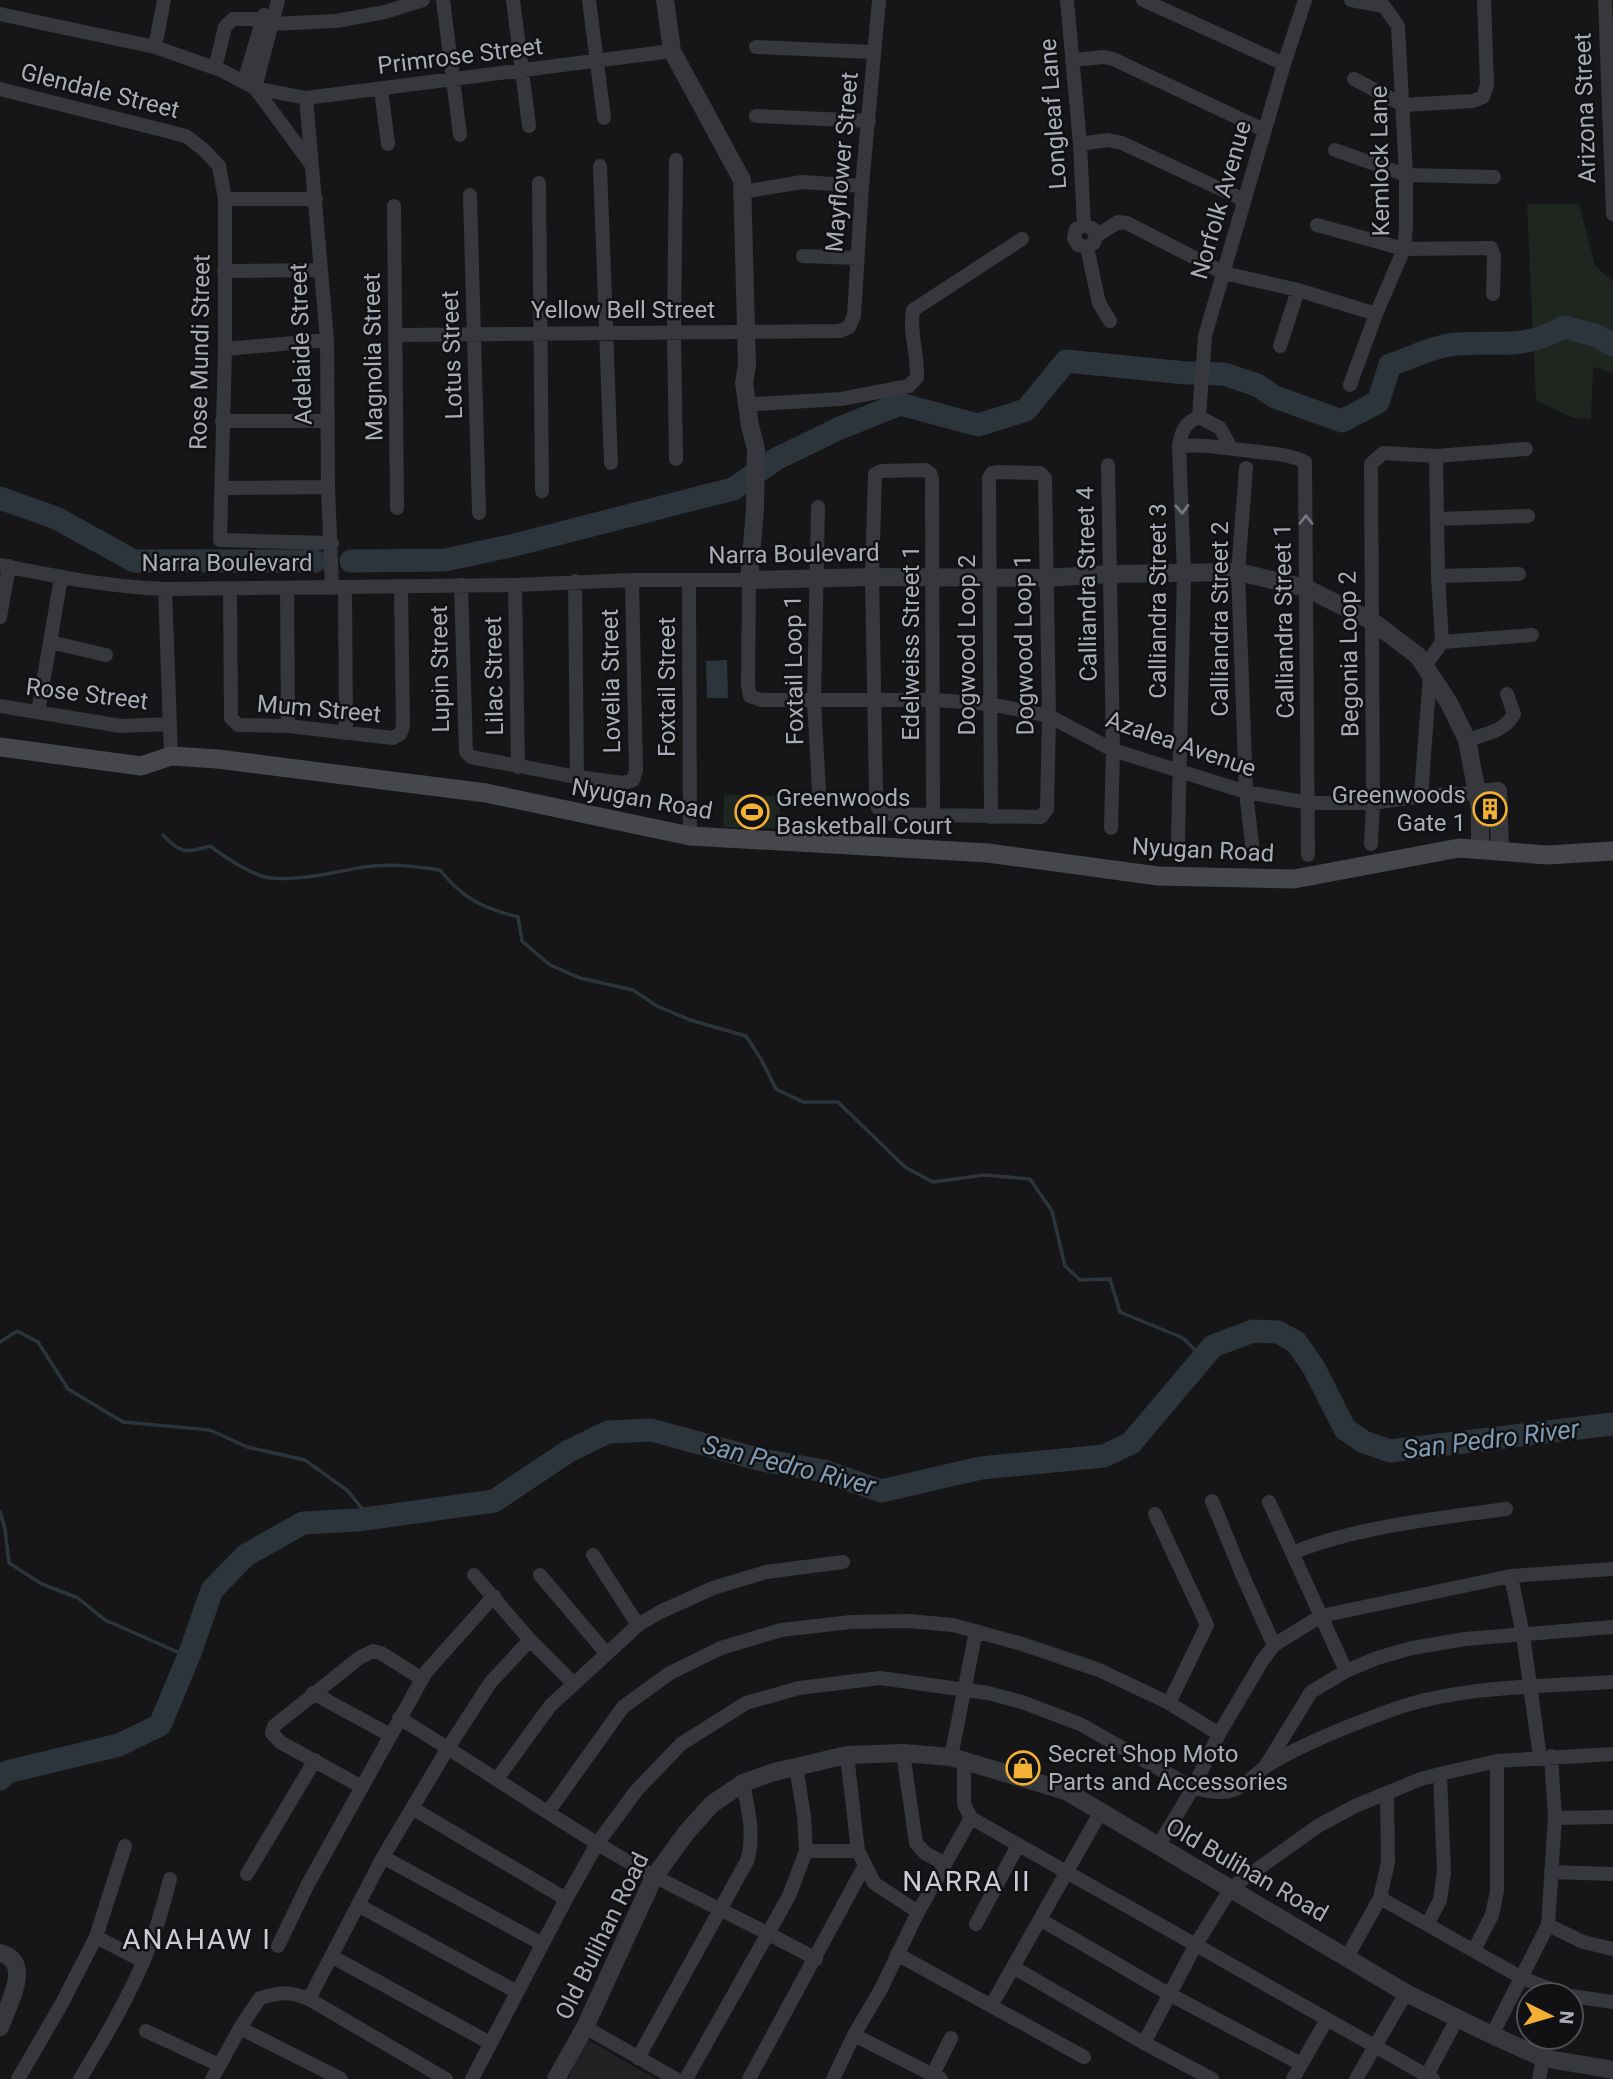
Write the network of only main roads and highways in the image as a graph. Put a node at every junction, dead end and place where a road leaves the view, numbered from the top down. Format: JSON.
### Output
{"nodes":[{"id":1,"x":0,"y":747,"type":"edge"},
{"id":2,"x":1613,"y":851,"type":"edge"}],
"edges":[{"from":1,"to":2,"type":"main road","name":"Nyugan Road"}]}
